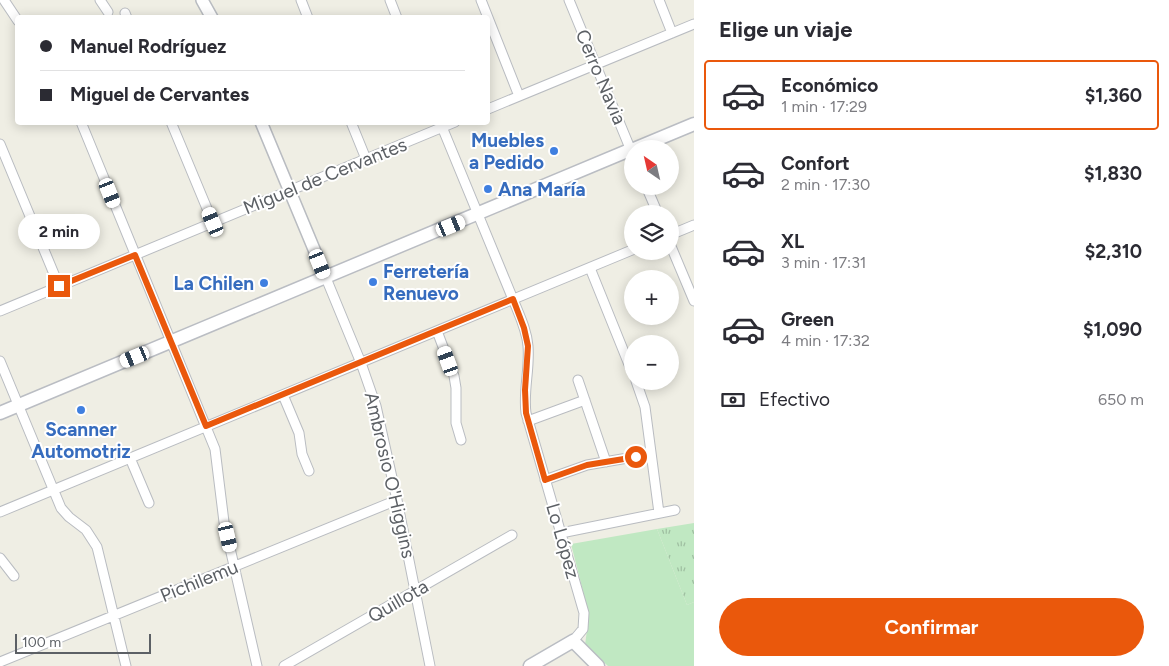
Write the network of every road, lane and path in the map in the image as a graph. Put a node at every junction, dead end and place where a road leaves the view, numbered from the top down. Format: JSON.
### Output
{"nodes":[{"id":1,"x":4,"y":0,"type":"edge"},
{"id":2,"x":100,"y":0,"type":"edge"},
{"id":3,"x":202,"y":0,"type":"edge"},
{"id":4,"x":301,"y":0,"type":"edge"},
{"id":5,"x":390,"y":0,"type":"edge"},
{"id":6,"x":481,"y":0,"type":"edge"},
{"id":7,"x":569,"y":0,"type":"edge"},
{"id":8,"x":659,"y":0,"type":"edge"},
{"id":9,"x":108,"y":12,"type":"dead end"},
{"id":10,"x":210,"y":15,"type":"edge"},
{"id":11,"x":307,"y":15,"type":"edge"},
{"id":12,"x":396,"y":15,"type":"edge"},
{"id":13,"x":487,"y":15,"type":"edge"},
{"id":14,"x":15,"y":16,"type":"edge"},
{"id":15,"x":490,"y":23,"type":"edge"},
{"id":16,"x":694,"y":24,"type":"edge"},
{"id":17,"x":672,"y":33,"type":"junction"},
{"id":18,"x":596,"y":64,"type":"junction"},
{"id":19,"x":519,"y":96,"type":"junction"},
{"id":20,"x":490,"y":108,"type":"edge"},
{"id":21,"x":694,"y":124,"type":"edge"},
{"id":22,"x":82,"y":125,"type":"edge"},
{"id":23,"x":172,"y":125,"type":"edge"},
{"id":24,"x":262,"y":125,"type":"edge"},
{"id":25,"x":352,"y":125,"type":"edge"},
{"id":26,"x":441,"y":125,"type":"edge"},
{"id":27,"x":628,"y":140,"type":"edge"},
{"id":28,"x":656,"y":140,"type":"edge"},
{"id":29,"x":0,"y":144,"type":"edge"},
{"id":30,"x":624,"y":153,"type":"edge"},
{"id":31,"x":366,"y":159,"type":"junction"},
{"id":32,"x":290,"y":191,"type":"junction"},
{"id":33,"x":478,"y":215,"type":"junction"},
{"id":34,"x":213,"y":222,"type":"junction"},
{"id":35,"x":694,"y":225,"type":"edge"},
{"id":36,"x":679,"y":231,"type":"edge"},
{"id":37,"x":624,"y":253,"type":"edge"},
{"id":38,"x":135,"y":255,"type":"junction"},
{"id":39,"x":677,"y":260,"type":"edge"},
{"id":40,"x":590,"y":268,"type":"junction"},
{"id":41,"x":326,"y":278,"type":"junction"},
{"id":42,"x":59,"y":286,"type":"junction"},
{"id":43,"x":513,"y":299,"type":"junction"},
{"id":44,"x":694,"y":302,"type":"edge"},
{"id":45,"x":0,"y":311,"type":"edge"},
{"id":46,"x":437,"y":331,"type":"junction"},
{"id":47,"x":171,"y":342,"type":"junction"},
{"id":48,"x":624,"y":352,"type":"edge"},
{"id":49,"x":0,"y":360,"type":"edge"},
{"id":50,"x":361,"y":363,"type":"junction"},
{"id":51,"x":578,"y":380,"type":"dead end"},
{"id":52,"x":639,"y":390,"type":"edge"},
{"id":53,"x":283,"y":395,"type":"junction"},
{"id":54,"x":585,"y":400,"type":"junction"},
{"id":55,"x":18,"y":405,"type":"junction"},
{"id":56,"x":0,"y":413,"type":"edge"},
{"id":57,"x":528,"y":421,"type":"junction"},
{"id":58,"x":206,"y":426,"type":"junction"},
{"id":59,"x":461,"y":440,"type":"dead end"},
{"id":60,"x":651,"y":454,"type":"junction"},
{"id":61,"x":130,"y":458,"type":"junction"},
{"id":62,"x":606,"y":462,"type":"junction"},
{"id":63,"x":309,"y":471,"type":"dead end"},
{"id":64,"x":545,"y":480,"type":"junction"},
{"id":65,"x":53,"y":490,"type":"junction"},
{"id":66,"x":397,"y":500,"type":"junction"},
{"id":67,"x":149,"y":503,"type":"dead end"},
{"id":68,"x":675,"y":510,"type":"dead end"},
{"id":69,"x":0,"y":512,"type":"edge"},
{"id":70,"x":659,"y":513,"type":"junction"},
{"id":71,"x":561,"y":533,"type":"junction"},
{"id":72,"x":512,"y":536,"type":"dead end"},
{"id":73,"x":0,"y":558,"type":"edge"},
{"id":74,"x":234,"y":566,"type":"junction"},
{"id":75,"x":14,"y":576,"type":"dead end"},
{"id":76,"x":416,"y":591,"type":"junction"},
{"id":77,"x":113,"y":616,"type":"junction"},
{"id":78,"x":573,"y":641,"type":"junction"},
{"id":79,"x":0,"y":662,"type":"edge"},
{"id":80,"x":126,"y":666,"type":"edge"},
{"id":81,"x":257,"y":666,"type":"edge"},
{"id":82,"x":284,"y":666,"type":"edge"},
{"id":83,"x":430,"y":666,"type":"edge"},
{"id":84,"x":530,"y":666,"type":"edge"},
{"id":85,"x":598,"y":666,"type":"edge"}],
"edges":[{"from":1,"to":14,"type":"street"},
{"from":2,"to":9,"type":"street"},
{"from":3,"to":10,"type":"street"},
{"from":4,"to":11,"type":"street"},
{"from":5,"to":12,"type":"street"},
{"from":6,"to":13,"type":"street"},
{"from":7,"to":18,"type":"street","name":"Cerro Navia"},
{"from":8,"to":17,"type":"street"},
{"from":15,"to":19,"type":"street"},
{"from":16,"to":17,"type":"street"},
{"from":17,"to":18,"type":"street"},
{"from":18,"to":19,"type":"street"},
{"from":18,"to":27,"type":"street","name":"Cerro Navia"},
{"from":19,"to":20,"type":"street"},
{"from":21,"to":28,"type":"main road"},
{"from":22,"to":38,"type":"street"},
{"from":23,"to":34,"type":"street"},
{"from":24,"to":32,"type":"street","name":"Ambrosio O'Higgins"},
{"from":25,"to":31,"type":"street"},
{"from":26,"to":31,"type":"street","name":"Miguel de Cervantes"},
{"from":26,"to":33,"type":"street","name":"Lo López"},
{"from":29,"to":42,"type":"street"},
{"from":30,"to":33,"type":"main road"},
{"from":31,"to":32,"type":"street","name":"Miguel de Cervantes"},
{"from":32,"to":34,"type":"street","name":"Miguel de Cervantes"},
{"from":32,"to":41,"type":"street","name":"Ambrosio O'Higgins"},
{"from":33,"to":41,"type":"main road"},
{"from":33,"to":43,"type":"street","name":"Lo López"},
{"from":34,"to":38,"type":"street","name":"Miguel de Cervantes"},
{"from":35,"to":36,"type":"street"},
{"from":37,"to":40,"type":"street"},
{"from":38,"to":42,"type":"street","name":"Miguel de Cervantes"},
{"from":38,"to":47,"type":"street"},
{"from":39,"to":44,"type":"street"},
{"from":40,"to":43,"type":"street"},
{"from":40,"to":48,"type":"street"},
{"from":41,"to":47,"type":"main road"},
{"from":41,"to":50,"type":"street","name":"Ambrosio O'Higgins"},
{"from":42,"to":45,"type":"street","name":"Miguel de Cervantes"},
{"from":43,"to":46,"type":"street"},
{"from":43,"to":57,"type":"street","name":"Lo López"},
{"from":46,"to":50,"type":"street"},
{"from":46,"to":59,"type":"street"},
{"from":47,"to":55,"type":"main road"},
{"from":47,"to":58,"type":"street"},
{"from":49,"to":55,"type":"street"},
{"from":50,"to":53,"type":"street"},
{"from":50,"to":66,"type":"street","name":"Ambrosio O'Higgins"},
{"from":51,"to":54,"type":"street"},
{"from":52,"to":60,"type":"street"},
{"from":53,"to":58,"type":"street"},
{"from":53,"to":63,"type":"street"},
{"from":54,"to":57,"type":"street"},
{"from":54,"to":62,"type":"street"},
{"from":55,"to":56,"type":"main road"},
{"from":55,"to":65,"type":"street"},
{"from":57,"to":64,"type":"street","name":"Lo López"},
{"from":58,"to":61,"type":"street"},
{"from":58,"to":74,"type":"street"},
{"from":60,"to":62,"type":"street"},
{"from":60,"to":70,"type":"street"},
{"from":61,"to":65,"type":"street"},
{"from":61,"to":67,"type":"street"},
{"from":62,"to":64,"type":"street"},
{"from":64,"to":71,"type":"street","name":"Lo López"},
{"from":65,"to":69,"type":"street"},
{"from":65,"to":77,"type":"street"},
{"from":66,"to":74,"type":"street","name":"Pichilemu"},
{"from":66,"to":76,"type":"street","name":"Ambrosio O'Higgins"},
{"from":68,"to":70,"type":"street"},
{"from":70,"to":71,"type":"street"},
{"from":71,"to":78,"type":"street","name":"Lo López"},
{"from":72,"to":76,"type":"street","name":"Quillota"},
{"from":73,"to":75,"type":"street"},
{"from":74,"to":77,"type":"street","name":"Pichilemu"},
{"from":74,"to":81,"type":"street"},
{"from":76,"to":82,"type":"street","name":"Quillota"},
{"from":76,"to":83,"type":"street","name":"Ambrosio O'Higgins"},
{"from":77,"to":79,"type":"street","name":"Pichilemu"},
{"from":77,"to":80,"type":"street"},
{"from":78,"to":84,"type":"main road"},
{"from":78,"to":85,"type":"main road"}]}
